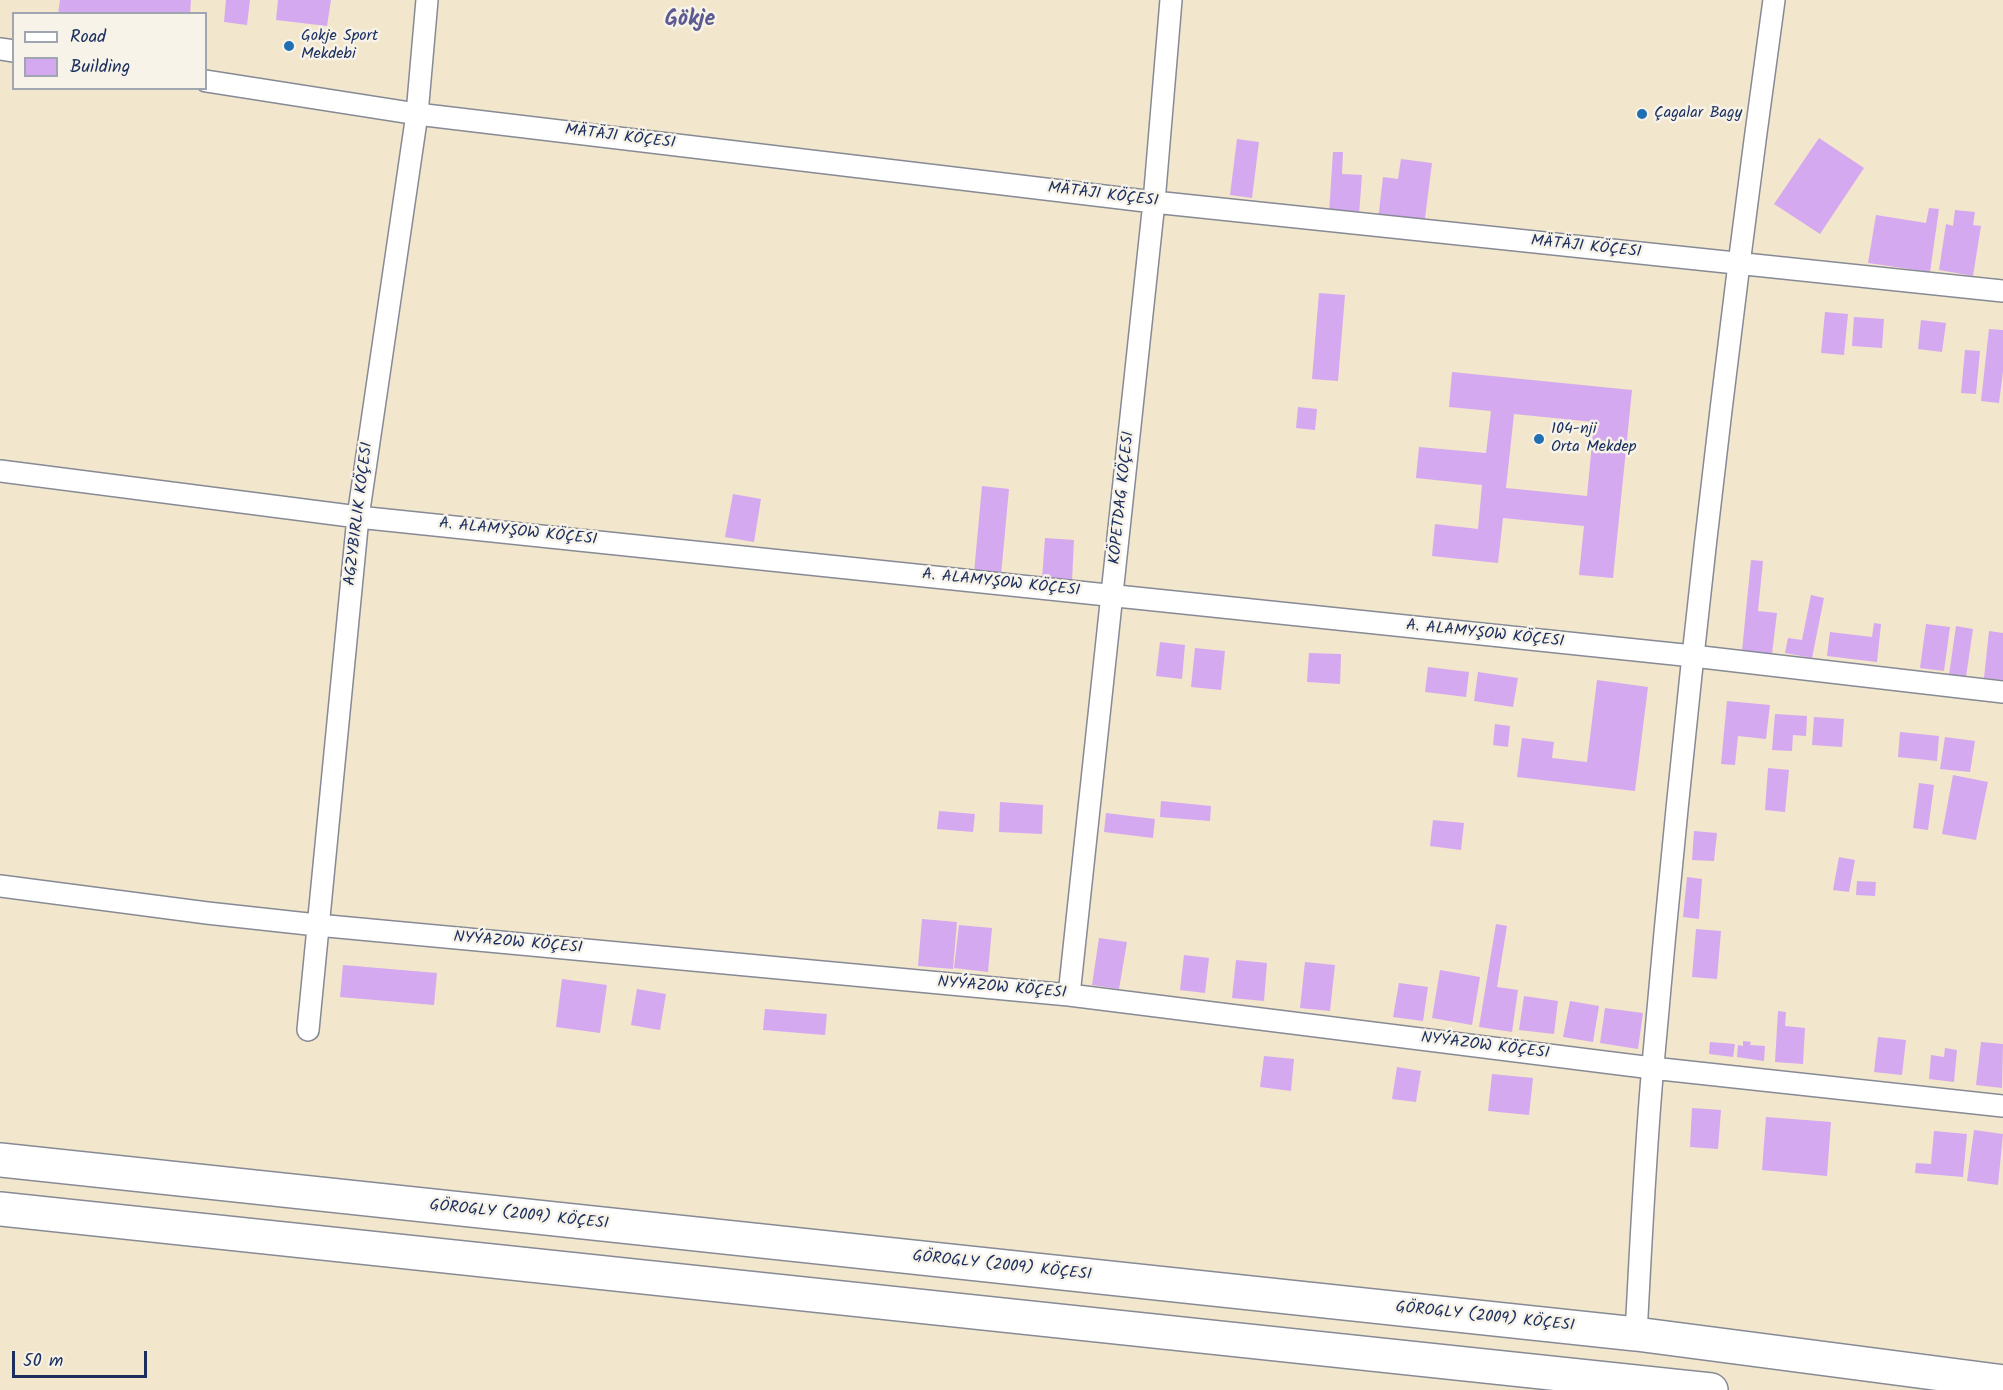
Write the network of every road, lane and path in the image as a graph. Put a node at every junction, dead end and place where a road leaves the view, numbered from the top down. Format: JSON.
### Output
{"nodes":[{"id":1,"x":427,"y":0,"type":"edge"},
{"id":2,"x":1172,"y":0,"type":"edge"},
{"id":3,"x":1774,"y":0,"type":"edge"},
{"id":4,"x":207,"y":81,"type":"edge"},
{"id":5,"x":417,"y":114,"type":"junction"},
{"id":6,"x":1154,"y":202,"type":"junction"},
{"id":7,"x":1738,"y":264,"type":"junction"},
{"id":8,"x":2003,"y":291,"type":"edge"},
{"id":9,"x":0,"y":471,"type":"edge"},
{"id":10,"x":358,"y":517,"type":"junction"},
{"id":11,"x":1113,"y":596,"type":"junction"},
{"id":12,"x":1693,"y":656,"type":"junction"},
{"id":13,"x":2003,"y":692,"type":"edge"},
{"id":14,"x":0,"y":886,"type":"edge"},
{"id":15,"x":317,"y":925,"type":"junction"},
{"id":16,"x":1069,"y":995,"type":"junction"},
{"id":17,"x":308,"y":1030,"type":"dead end"},
{"id":18,"x":1653,"y":1068,"type":"junction"},
{"id":19,"x":2003,"y":1106,"type":"edge"},
{"id":20,"x":0,"y":1160,"type":"edge"},
{"id":21,"x":0,"y":1209,"type":"edge"},
{"id":22,"x":1636,"y":1334,"type":"junction"},
{"id":23,"x":2003,"y":1382,"type":"edge"},
{"id":24,"x":1711,"y":1390,"type":"edge"}],
"edges":[{"from":1,"to":5,"type":"street","name":"AGZYBIRLIK KÖÇESI"},
{"from":2,"to":6,"type":"street","name":"KÖPETDAG KÖÇESI"},
{"from":3,"to":7,"type":"street"},
{"from":4,"to":5,"type":"street","name":"MÄTÄJI KÖÇESI"},
{"from":5,"to":6,"type":"street","name":"MÄTÄJI KÖÇESI"},
{"from":5,"to":10,"type":"street","name":"AGZYBIRLIK KÖÇESI"},
{"from":6,"to":7,"type":"street","name":"MÄTÄJI KÖÇESI"},
{"from":6,"to":11,"type":"street","name":"KÖPETDAG KÖÇESI"},
{"from":7,"to":8,"type":"street","name":"MÄTÄJI KÖÇESI"},
{"from":7,"to":12,"type":"street"},
{"from":9,"to":10,"type":"street","name":"A. ALAMYŞOW KÖÇESI"},
{"from":10,"to":11,"type":"street","name":"A. ALAMYŞOW KÖÇESI"},
{"from":10,"to":15,"type":"street","name":"AGZYBIRLIK KÖÇESI"},
{"from":11,"to":12,"type":"street","name":"A. ALAMYŞOW KÖÇESI"},
{"from":11,"to":16,"type":"street","name":"KÖPETDAG KÖÇESI"},
{"from":12,"to":13,"type":"street","name":"A. ALAMYŞOW KÖÇESI"},
{"from":12,"to":18,"type":"street"},
{"from":14,"to":15,"type":"street","name":"NYÝAZOW KÖÇESI"},
{"from":15,"to":16,"type":"street","name":"NYÝAZOW KÖÇESI"},
{"from":15,"to":17,"type":"street","name":"AGZYBIRLIK KÖÇESI"},
{"from":16,"to":18,"type":"street","name":"NYÝAZOW KÖÇESI"},
{"from":18,"to":19,"type":"street","name":"NYÝAZOW KÖÇESI"},
{"from":18,"to":22,"type":"street"},
{"from":20,"to":22,"type":"main road","name":"GÖROGLY (2009) KÖÇESI"},
{"from":21,"to":24,"type":"main road"},
{"from":22,"to":23,"type":"main road","name":"GÖROGLY (2009) KÖÇESI"}]}
